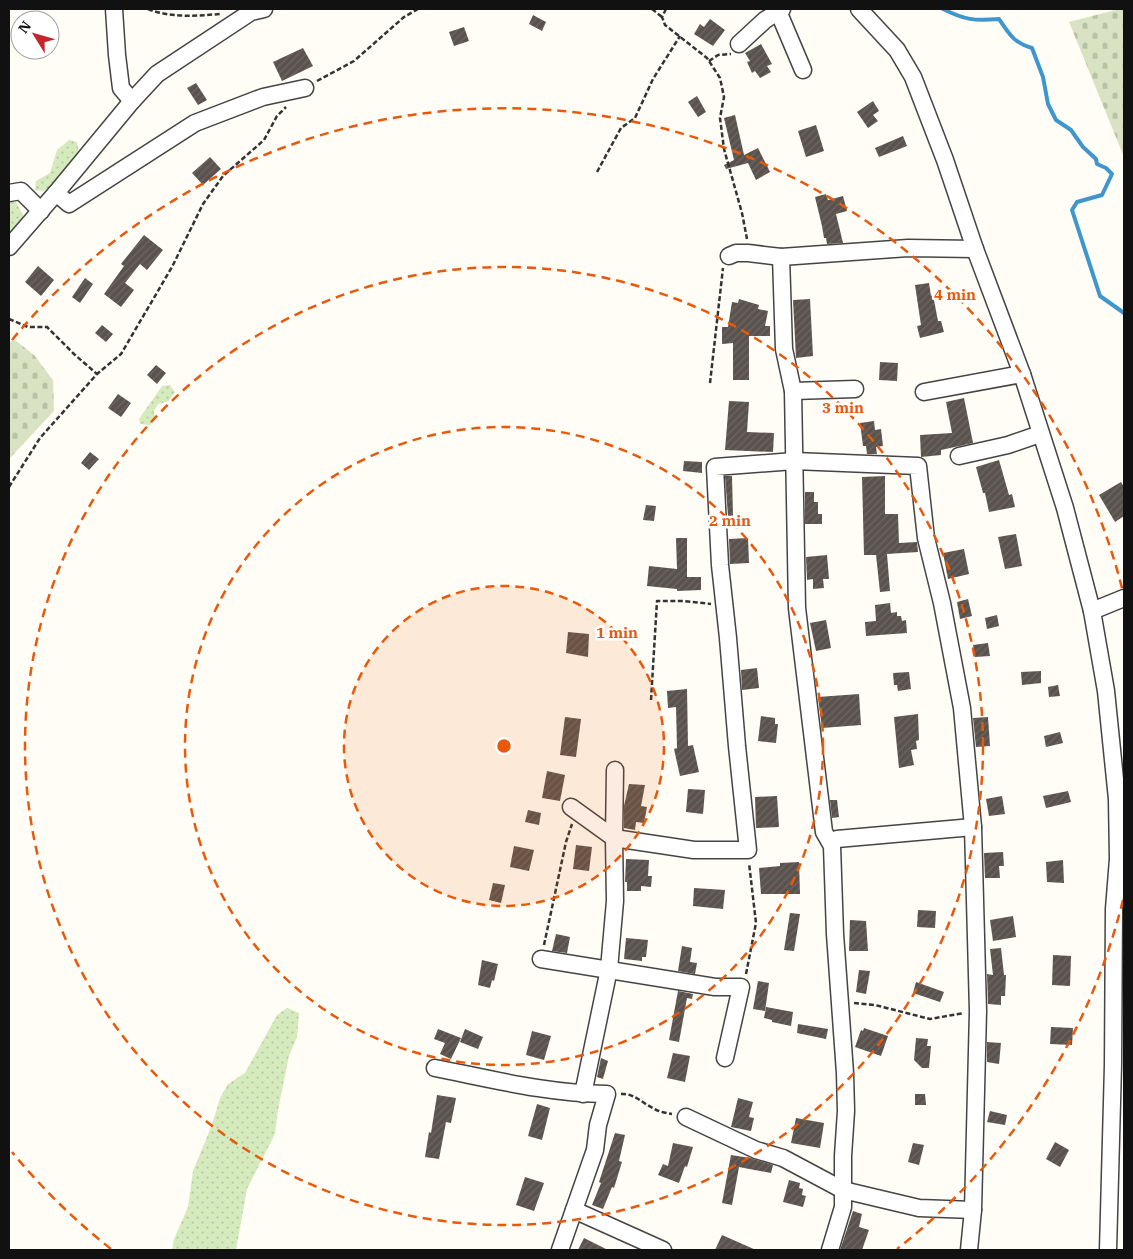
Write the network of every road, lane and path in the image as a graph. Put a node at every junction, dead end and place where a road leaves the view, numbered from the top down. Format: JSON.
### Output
{"nodes":[{"id":1,"x":114,"y":9,"type":"edge"},
{"id":2,"x":148,"y":9,"type":"edge"},
{"id":3,"x":264,"y":9,"type":"edge"},
{"id":4,"x":418,"y":9,"type":"edge"},
{"id":5,"x":652,"y":9,"type":"edge"},
{"id":6,"x":666,"y":9,"type":"edge"},
{"id":7,"x":859,"y":9,"type":"edge"},
{"id":8,"x":780,"y":10,"type":"edge"},
{"id":9,"x":224,"y":14,"type":"dead end"},
{"id":10,"x":662,"y":17,"type":"junction"},
{"id":11,"x":680,"y":36,"type":"junction"},
{"id":12,"x":740,"y":44,"type":"joint"},
{"id":13,"x":709,"y":61,"type":"junction"},
{"id":14,"x":803,"y":70,"type":"dead end"},
{"id":15,"x":306,"y":88,"type":"junction"},
{"id":16,"x":132,"y":101,"type":"junction"},
{"id":17,"x":597,"y":172,"type":"dead end"},
{"id":18,"x":9,"y":193,"type":"edge"},
{"id":19,"x":56,"y":193,"type":"junction"},
{"id":20,"x":41,"y":211,"type":"junction"},
{"id":21,"x":9,"y":247,"type":"edge"},
{"id":22,"x":975,"y":249,"type":"junction"},
{"id":23,"x":748,"y":253,"type":"junction"},
{"id":24,"x":729,"y":256,"type":"joint"},
{"id":25,"x":782,"y":257,"type":"junction"},
{"id":26,"x":9,"y":319,"type":"edge"},
{"id":27,"x":97,"y":374,"type":"junction"},
{"id":28,"x":1022,"y":374,"type":"junction"},
{"id":29,"x":710,"y":383,"type":"dead end"},
{"id":30,"x":855,"y":389,"type":"dead end"},
{"id":31,"x":793,"y":391,"type":"junction"},
{"id":32,"x":924,"y":392,"type":"dead end"},
{"id":33,"x":1040,"y":434,"type":"junction"},
{"id":34,"x":959,"y":456,"type":"dead end"},
{"id":35,"x":794,"y":461,"type":"junction"},
{"id":36,"x":9,"y":487,"type":"edge"},
{"id":37,"x":1124,"y":598,"type":"edge"},
{"id":38,"x":725,"y":606,"type":"junction"},
{"id":39,"x":1092,"y":611,"type":"junction"},
{"id":40,"x":651,"y":700,"type":"dead end"},
{"id":41,"x":614,"y":770,"type":"dead end"},
{"id":42,"x":571,"y":808,"type":"dead end"},
{"id":43,"x":973,"y":827,"type":"junction"},
{"id":44,"x":614,"y":838,"type":"junction"},
{"id":45,"x":566,"y":842,"type":"dead end"},
{"id":46,"x":830,"y":843,"type":"junction"},
{"id":47,"x":748,"y":850,"type":"junction"},
{"id":48,"x":1121,"y":860,"type":"edge"},
{"id":49,"x":546,"y":928,"type":"dead end"},
{"id":50,"x":542,"y":959,"type":"dead end"},
{"id":51,"x":609,"y":970,"type":"junction"},
{"id":52,"x":742,"y":987,"type":"junction"},
{"id":53,"x":840,"y":1002,"type":"junction"},
{"id":54,"x":978,"y":1011,"type":"junction"},
{"id":55,"x":725,"y":1058,"type":"dead end"},
{"id":56,"x":435,"y":1068,"type":"dead end"},
{"id":57,"x":583,"y":1094,"type":"junction"},
{"id":58,"x":606,"y":1094,"type":"junction"},
{"id":59,"x":686,"y":1117,"type":"joint"},
{"id":60,"x":844,"y":1190,"type":"junction"},
{"id":61,"x":574,"y":1210,"type":"junction"},
{"id":62,"x":973,"y":1210,"type":"junction"},
{"id":63,"x":560,"y":1250,"type":"edge"},
{"id":64,"x":663,"y":1250,"type":"edge"},
{"id":65,"x":830,"y":1250,"type":"edge"},
{"id":66,"x":969,"y":1250,"type":"edge"},
{"id":67,"x":1108,"y":1250,"type":"edge"}],
"edges":[{"from":1,"to":16,"type":"street"},
{"from":2,"to":9,"type":"path"},
{"from":3,"to":16,"type":"street"},
{"from":4,"to":15,"type":"path"},
{"from":5,"to":10,"type":"path"},
{"from":6,"to":10,"type":"path"},
{"from":7,"to":22,"type":"street"},
{"from":8,"to":12,"type":"street"},
{"from":8,"to":14,"type":"street"},
{"from":10,"to":11,"type":"path"},
{"from":11,"to":13,"type":"path"},
{"from":11,"to":17,"type":"path"},
{"from":12,"to":13,"type":"path"},
{"from":13,"to":23,"type":"path"},
{"from":15,"to":19,"type":"street"},
{"from":15,"to":27,"type":"path"},
{"from":16,"to":19,"type":"street"},
{"from":18,"to":20,"type":"street"},
{"from":19,"to":20,"type":"street"},
{"from":20,"to":21,"type":"street"},
{"from":22,"to":25,"type":"street"},
{"from":22,"to":28,"type":"street"},
{"from":23,"to":24,"type":"street"},
{"from":23,"to":25,"type":"street"},
{"from":24,"to":29,"type":"path"},
{"from":25,"to":31,"type":"street"},
{"from":26,"to":27,"type":"path"},
{"from":27,"to":36,"type":"path"},
{"from":28,"to":32,"type":"street"},
{"from":28,"to":33,"type":"street"},
{"from":30,"to":31,"type":"street"},
{"from":31,"to":35,"type":"street"},
{"from":33,"to":34,"type":"street"},
{"from":33,"to":39,"type":"street"},
{"from":35,"to":38,"type":"street"},
{"from":35,"to":43,"type":"street"},
{"from":35,"to":46,"type":"street"},
{"from":37,"to":39,"type":"street"},
{"from":38,"to":40,"type":"path"},
{"from":38,"to":47,"type":"street"},
{"from":39,"to":48,"type":"street"},
{"from":41,"to":44,"type":"street"},
{"from":42,"to":44,"type":"street"},
{"from":43,"to":46,"type":"street"},
{"from":43,"to":54,"type":"street"},
{"from":44,"to":47,"type":"street"},
{"from":44,"to":51,"type":"street"},
{"from":45,"to":49,"type":"path"},
{"from":46,"to":53,"type":"street"},
{"from":47,"to":52,"type":"path"},
{"from":48,"to":67,"type":"street"},
{"from":50,"to":51,"type":"street"},
{"from":51,"to":52,"type":"street"},
{"from":51,"to":57,"type":"street"},
{"from":52,"to":55,"type":"street"},
{"from":53,"to":54,"type":"path"},
{"from":53,"to":60,"type":"street"},
{"from":54,"to":62,"type":"street"},
{"from":56,"to":57,"type":"street"},
{"from":57,"to":58,"type":"street"},
{"from":58,"to":59,"type":"path"},
{"from":58,"to":61,"type":"street"},
{"from":59,"to":60,"type":"street"},
{"from":60,"to":62,"type":"street"},
{"from":60,"to":65,"type":"street"},
{"from":61,"to":63,"type":"street"},
{"from":61,"to":64,"type":"street"},
{"from":62,"to":66,"type":"street"}]}
